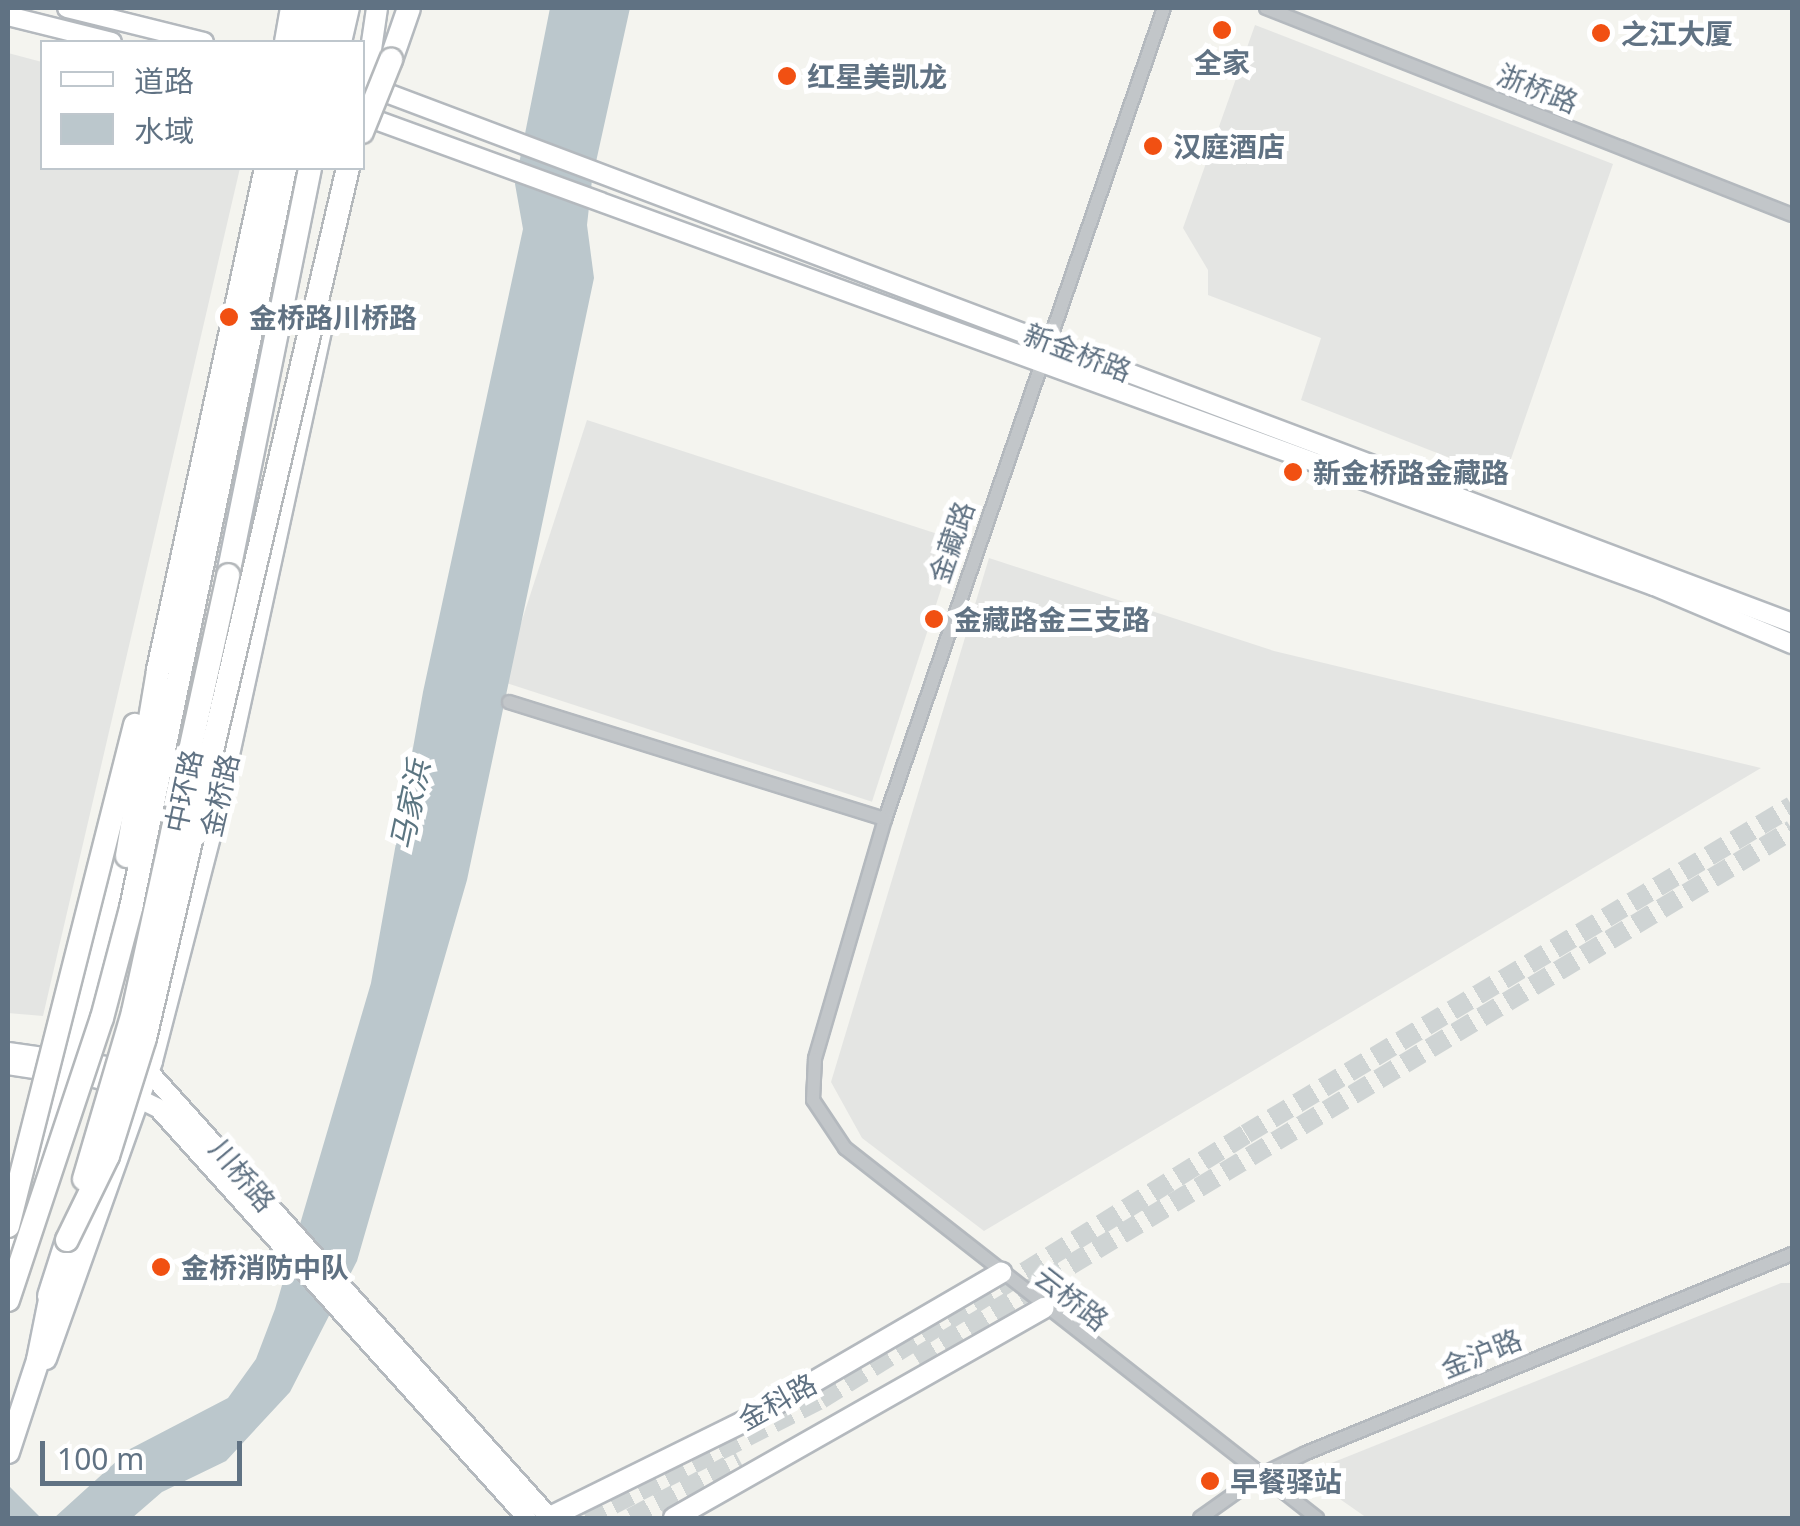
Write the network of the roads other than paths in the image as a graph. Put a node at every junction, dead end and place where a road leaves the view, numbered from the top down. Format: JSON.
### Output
{"nodes":[{"id":1,"x":67,"y":8,"type":"edge"},
{"id":2,"x":292,"y":8,"type":"edge"},
{"id":3,"x":303,"y":8,"type":"edge"},
{"id":4,"x":313,"y":8,"type":"edge"},
{"id":5,"x":328,"y":8,"type":"edge"},
{"id":6,"x":350,"y":8,"type":"edge"},
{"id":7,"x":377,"y":8,"type":"edge"},
{"id":8,"x":409,"y":8,"type":"edge"},
{"id":9,"x":1164,"y":8,"type":"edge"},
{"id":10,"x":1266,"y":8,"type":"edge"},
{"id":11,"x":8,"y":16,"type":"edge"},
{"id":12,"x":104,"y":40,"type":"edge"},
{"id":13,"x":196,"y":40,"type":"edge"},
{"id":14,"x":286,"y":40,"type":"edge"},
{"id":15,"x":298,"y":40,"type":"edge"},
{"id":16,"x":299,"y":40,"type":"edge"},
{"id":17,"x":309,"y":40,"type":"edge"},
{"id":18,"x":320,"y":40,"type":"edge"},
{"id":19,"x":342,"y":40,"type":"edge"},
{"id":20,"x":365,"y":79,"type":"edge"},
{"id":21,"x":365,"y":85,"type":"edge"},
{"id":22,"x":365,"y":114,"type":"edge"},
{"id":23,"x":365,"y":124,"type":"edge"},
{"id":24,"x":274,"y":170,"type":"edge"},
{"id":25,"x":274,"y":170,"type":"edge"},
{"id":26,"x":274,"y":170,"type":"edge"},
{"id":27,"x":310,"y":170,"type":"edge"},
{"id":28,"x":351,"y":170,"type":"edge"},
{"id":29,"x":351,"y":170,"type":"edge"},
{"id":30,"x":1792,"y":215,"type":"edge"},
{"id":31,"x":1046,"y":340,"type":"junction"},
{"id":32,"x":1038,"y":362,"type":"junction"},
{"id":33,"x":1792,"y":623,"type":"edge"},
{"id":34,"x":1792,"y":644,"type":"edge"},
{"id":35,"x":158,"y":670,"type":"junction"},
{"id":36,"x":509,"y":702,"type":"dead end"},
{"id":37,"x":885,"y":819,"type":"junction"},
{"id":38,"x":120,"y":954,"type":"junction"},
{"id":39,"x":8,"y":1052,"type":"edge"},
{"id":40,"x":66,"y":1064,"type":"junction"},
{"id":41,"x":8,"y":1065,"type":"edge"},
{"id":42,"x":149,"y":1072,"type":"junction"},
{"id":43,"x":140,"y":1096,"type":"junction"},
{"id":44,"x":814,"y":1100,"type":"joint"},
{"id":45,"x":260,"y":1206,"type":"junction"},
{"id":46,"x":8,"y":1226,"type":"edge"},
{"id":47,"x":67,"y":1240,"type":"junction"},
{"id":48,"x":1792,"y":1254,"type":"edge"},
{"id":49,"x":8,"y":1255,"type":"edge"},
{"id":50,"x":1001,"y":1273,"type":"junction"},
{"id":51,"x":54,"y":1285,"type":"junction"},
{"id":52,"x":8,"y":1300,"type":"edge"},
{"id":53,"x":1044,"y":1308,"type":"junction"},
{"id":54,"x":381,"y":1343,"type":"junction"},
{"id":55,"x":8,"y":1402,"type":"edge"},
{"id":56,"x":12,"y":1445,"type":"edge"},
{"id":57,"x":8,"y":1462,"type":"edge"},
{"id":58,"x":1259,"y":1476,"type":"junction"},
{"id":59,"x":527,"y":1518,"type":"edge"},
{"id":60,"x":549,"y":1518,"type":"edge"},
{"id":61,"x":674,"y":1518,"type":"edge"},
{"id":62,"x":1200,"y":1518,"type":"edge"},
{"id":63,"x":1317,"y":1518,"type":"edge"}],
"edges":[{"from":1,"to":13,"type":"street"},
{"from":2,"to":14,"type":"highway"},
{"from":3,"to":15,"type":"main road"},
{"from":4,"to":16,"type":"highway"},
{"from":4,"to":17,"type":"highway"},
{"from":5,"to":18,"type":"main road"},
{"from":6,"to":19,"type":"highway"},
{"from":7,"to":20,"type":"main road"},
{"from":8,"to":23,"type":"highway","bridge":true},
{"from":9,"to":31,"type":"street","name":"金藏路"},
{"from":10,"to":30,"type":"street","name":"浙桥路"},
{"from":11,"to":12,"type":"street"},
{"from":21,"to":31,"type":"street","name":"新金桥路"},
{"from":22,"to":32,"type":"street","name":"新金桥路"},
{"from":24,"to":35,"type":"highway","bridge":true},
{"from":25,"to":38,"type":"highway","name":"中环路","bridge":true},
{"from":26,"to":40,"type":"main road"},
{"from":27,"to":47,"type":"highway","name":"中环路","bridge":true},
{"from":28,"to":47,"type":"highway","bridge":true},
{"from":29,"to":42,"type":"main road","name":"金桥路"},
{"from":31,"to":32,"type":"street","name":"金藏路"},
{"from":31,"to":33,"type":"street","name":"新金桥路"},
{"from":32,"to":34,"type":"street","name":"新金桥路"},
{"from":32,"to":37,"type":"street","name":"金藏路"},
{"from":35,"to":38,"type":"highway","bridge":true},
{"from":35,"to":46,"type":"highway","bridge":true},
{"from":36,"to":37,"type":"street"},
{"from":37,"to":44,"type":"street","name":"金藏路"},
{"from":38,"to":52,"type":"highway","name":"中环路","bridge":true},
{"from":39,"to":40,"type":"street"},
{"from":40,"to":41,"type":"street"},
{"from":40,"to":42,"type":"street"},
{"from":40,"to":43,"type":"street","name":"川桥路"},
{"from":40,"to":49,"type":"main road"},
{"from":42,"to":43,"type":"main road","name":"金桥路"},
{"from":42,"to":45,"type":"street","name":"川桥路"},
{"from":43,"to":45,"type":"street","name":"川桥路"},
{"from":43,"to":56,"type":"main road","name":"金桥路"},
{"from":44,"to":50,"type":"street","name":"云桥路"},
{"from":45,"to":54,"type":"street","name":"川桥路"},
{"from":47,"to":51,"type":"highway","name":"中环路"},
{"from":48,"to":58,"type":"street","name":"金沪路"},
{"from":50,"to":53,"type":"street","name":"云桥路"},
{"from":50,"to":60,"type":"main road","name":"金科路"},
{"from":51,"to":55,"type":"highway","name":"中环路"},
{"from":51,"to":56,"type":"highway"},
{"from":53,"to":58,"type":"street","name":"云桥路"},
{"from":53,"to":61,"type":"main road","name":"金科路"},
{"from":54,"to":59,"type":"street","name":"川桥路"},
{"from":54,"to":60,"type":"street","name":"川桥路"},
{"from":56,"to":57,"type":"main road","name":"金桥路"},
{"from":58,"to":62,"type":"street","name":"金沪路"},
{"from":58,"to":63,"type":"street","name":"云桥路"}]}
